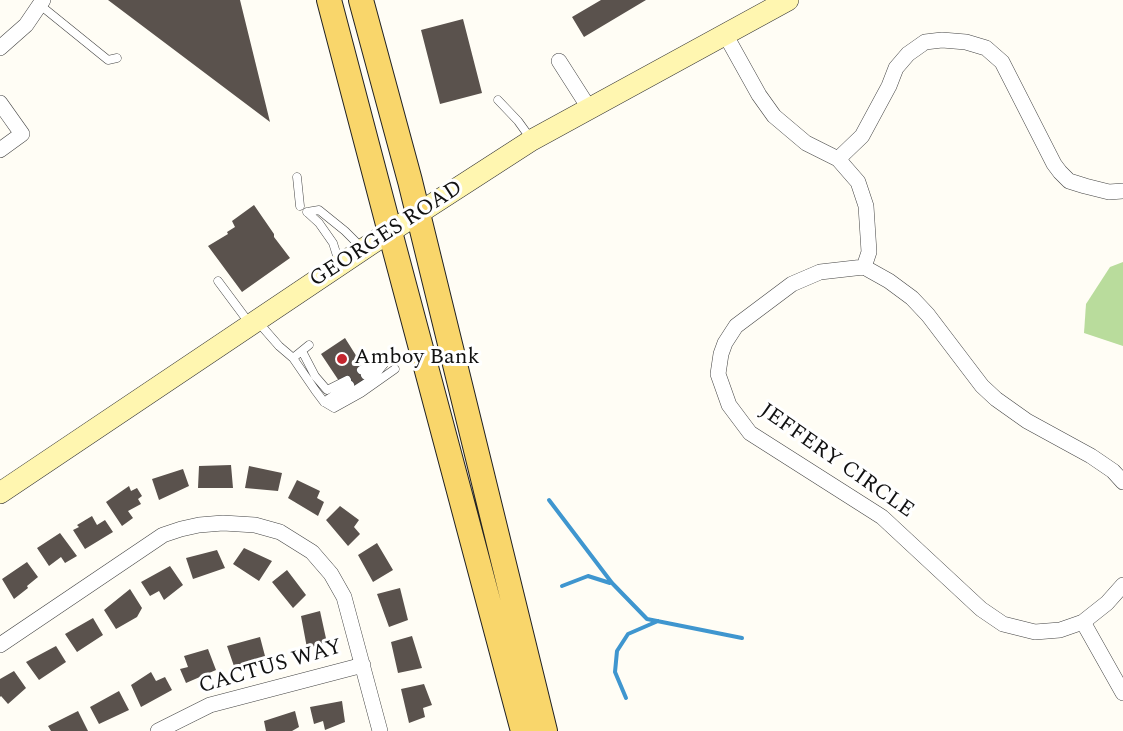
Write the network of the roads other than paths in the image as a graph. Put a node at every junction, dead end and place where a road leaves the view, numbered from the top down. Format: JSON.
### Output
{"nodes":[{"id":1,"x":329,"y":0,"type":"edge"},
{"id":2,"x":361,"y":0,"type":"edge"},
{"id":3,"x":788,"y":0,"type":"edge"},
{"id":4,"x":42,"y":3,"type":"edge"},
{"id":5,"x":725,"y":34,"type":"junction"},
{"id":6,"x":0,"y":48,"type":"edge"},
{"id":7,"x":117,"y":58,"type":"dead end"},
{"id":8,"x":559,"y":61,"type":"dead end"},
{"id":9,"x":498,"y":100,"type":"dead end"},
{"id":10,"x":0,"y":103,"type":"edge"},
{"id":11,"x":589,"y":108,"type":"junction"},
{"id":12,"x":532,"y":140,"type":"junction"},
{"id":13,"x":0,"y":150,"type":"edge"},
{"id":14,"x":838,"y":159,"type":"junction"},
{"id":15,"x":297,"y":177,"type":"dead end"},
{"id":16,"x":1123,"y":191,"type":"edge"},
{"id":17,"x":300,"y":206,"type":"dead end"},
{"id":18,"x":418,"y":214,"type":"junction"},
{"id":19,"x":390,"y":232,"type":"junction"},
{"id":20,"x":363,"y":249,"type":"junction"},
{"id":21,"x":340,"y":266,"type":"junction"},
{"id":22,"x":864,"y":267,"type":"junction"},
{"id":23,"x":218,"y":281,"type":"dead end"},
{"id":24,"x":254,"y":323,"type":"junction"},
{"id":25,"x":293,"y":358,"type":"junction"},
{"id":26,"x":395,"y":369,"type":"dead end"},
{"id":27,"x":363,"y":372,"type":"dead end"},
{"id":28,"x":324,"y":402,"type":"junction"},
{"id":29,"x":1123,"y":482,"type":"edge"},
{"id":30,"x":0,"y":493,"type":"edge"},
{"id":31,"x":1123,"y":585,"type":"edge"},
{"id":32,"x":1083,"y":622,"type":"junction"},
{"id":33,"x":0,"y":645,"type":"edge"},
{"id":34,"x":363,"y":665,"type":"junction"},
{"id":35,"x":1123,"y":693,"type":"edge"},
{"id":36,"x":158,"y":731,"type":"edge"},
{"id":37,"x":380,"y":731,"type":"edge"},
{"id":38,"x":523,"y":731,"type":"edge"},
{"id":39,"x":545,"y":731,"type":"edge"}],
"edges":[{"from":1,"to":19,"type":"main road"},
{"from":2,"to":18,"type":"main road"},
{"from":3,"to":5,"type":"street","name":"GEORGES ROAD"},
{"from":4,"to":6,"type":"street"},
{"from":4,"to":7,"type":"lane"},
{"from":5,"to":11,"type":"street","name":"GEORGES ROAD"},
{"from":5,"to":14,"type":"street"},
{"from":8,"to":11,"type":"street"},
{"from":9,"to":12,"type":"lane"},
{"from":10,"to":13,"type":"street"},
{"from":11,"to":12,"type":"street","name":"GEORGES ROAD"},
{"from":12,"to":18,"type":"street","name":"GEORGES ROAD"},
{"from":14,"to":16,"type":"street"},
{"from":14,"to":22,"type":"street"},
{"from":15,"to":17,"type":"lane"},
{"from":18,"to":19,"type":"street","name":"GEORGES ROAD"},
{"from":18,"to":39,"type":"main road"},
{"from":19,"to":20,"type":"street","name":"GEORGES ROAD"},
{"from":19,"to":38,"type":"main road"},
{"from":20,"to":21,"type":"street","name":"GEORGES ROAD"},
{"from":20,"to":21,"type":"lane"},
{"from":21,"to":24,"type":"street","name":"GEORGES ROAD"},
{"from":22,"to":29,"type":"street"},
{"from":22,"to":32,"type":"street","name":"JEFFERY CIRCLE"},
{"from":23,"to":24,"type":"lane"},
{"from":24,"to":25,"type":"lane"},
{"from":24,"to":30,"type":"street","name":"GEORGES ROAD"},
{"from":25,"to":28,"type":"lane"},
{"from":25,"to":28,"type":"lane"},
{"from":26,"to":28,"type":"lane"},
{"from":27,"to":28,"type":"lane"},
{"from":31,"to":32,"type":"street","name":"JEFFERY CIRCLE"},
{"from":32,"to":35,"type":"street"},
{"from":33,"to":34,"type":"street"},
{"from":34,"to":36,"type":"street","name":"CACTUS WAY"},
{"from":34,"to":37,"type":"street"}]}
